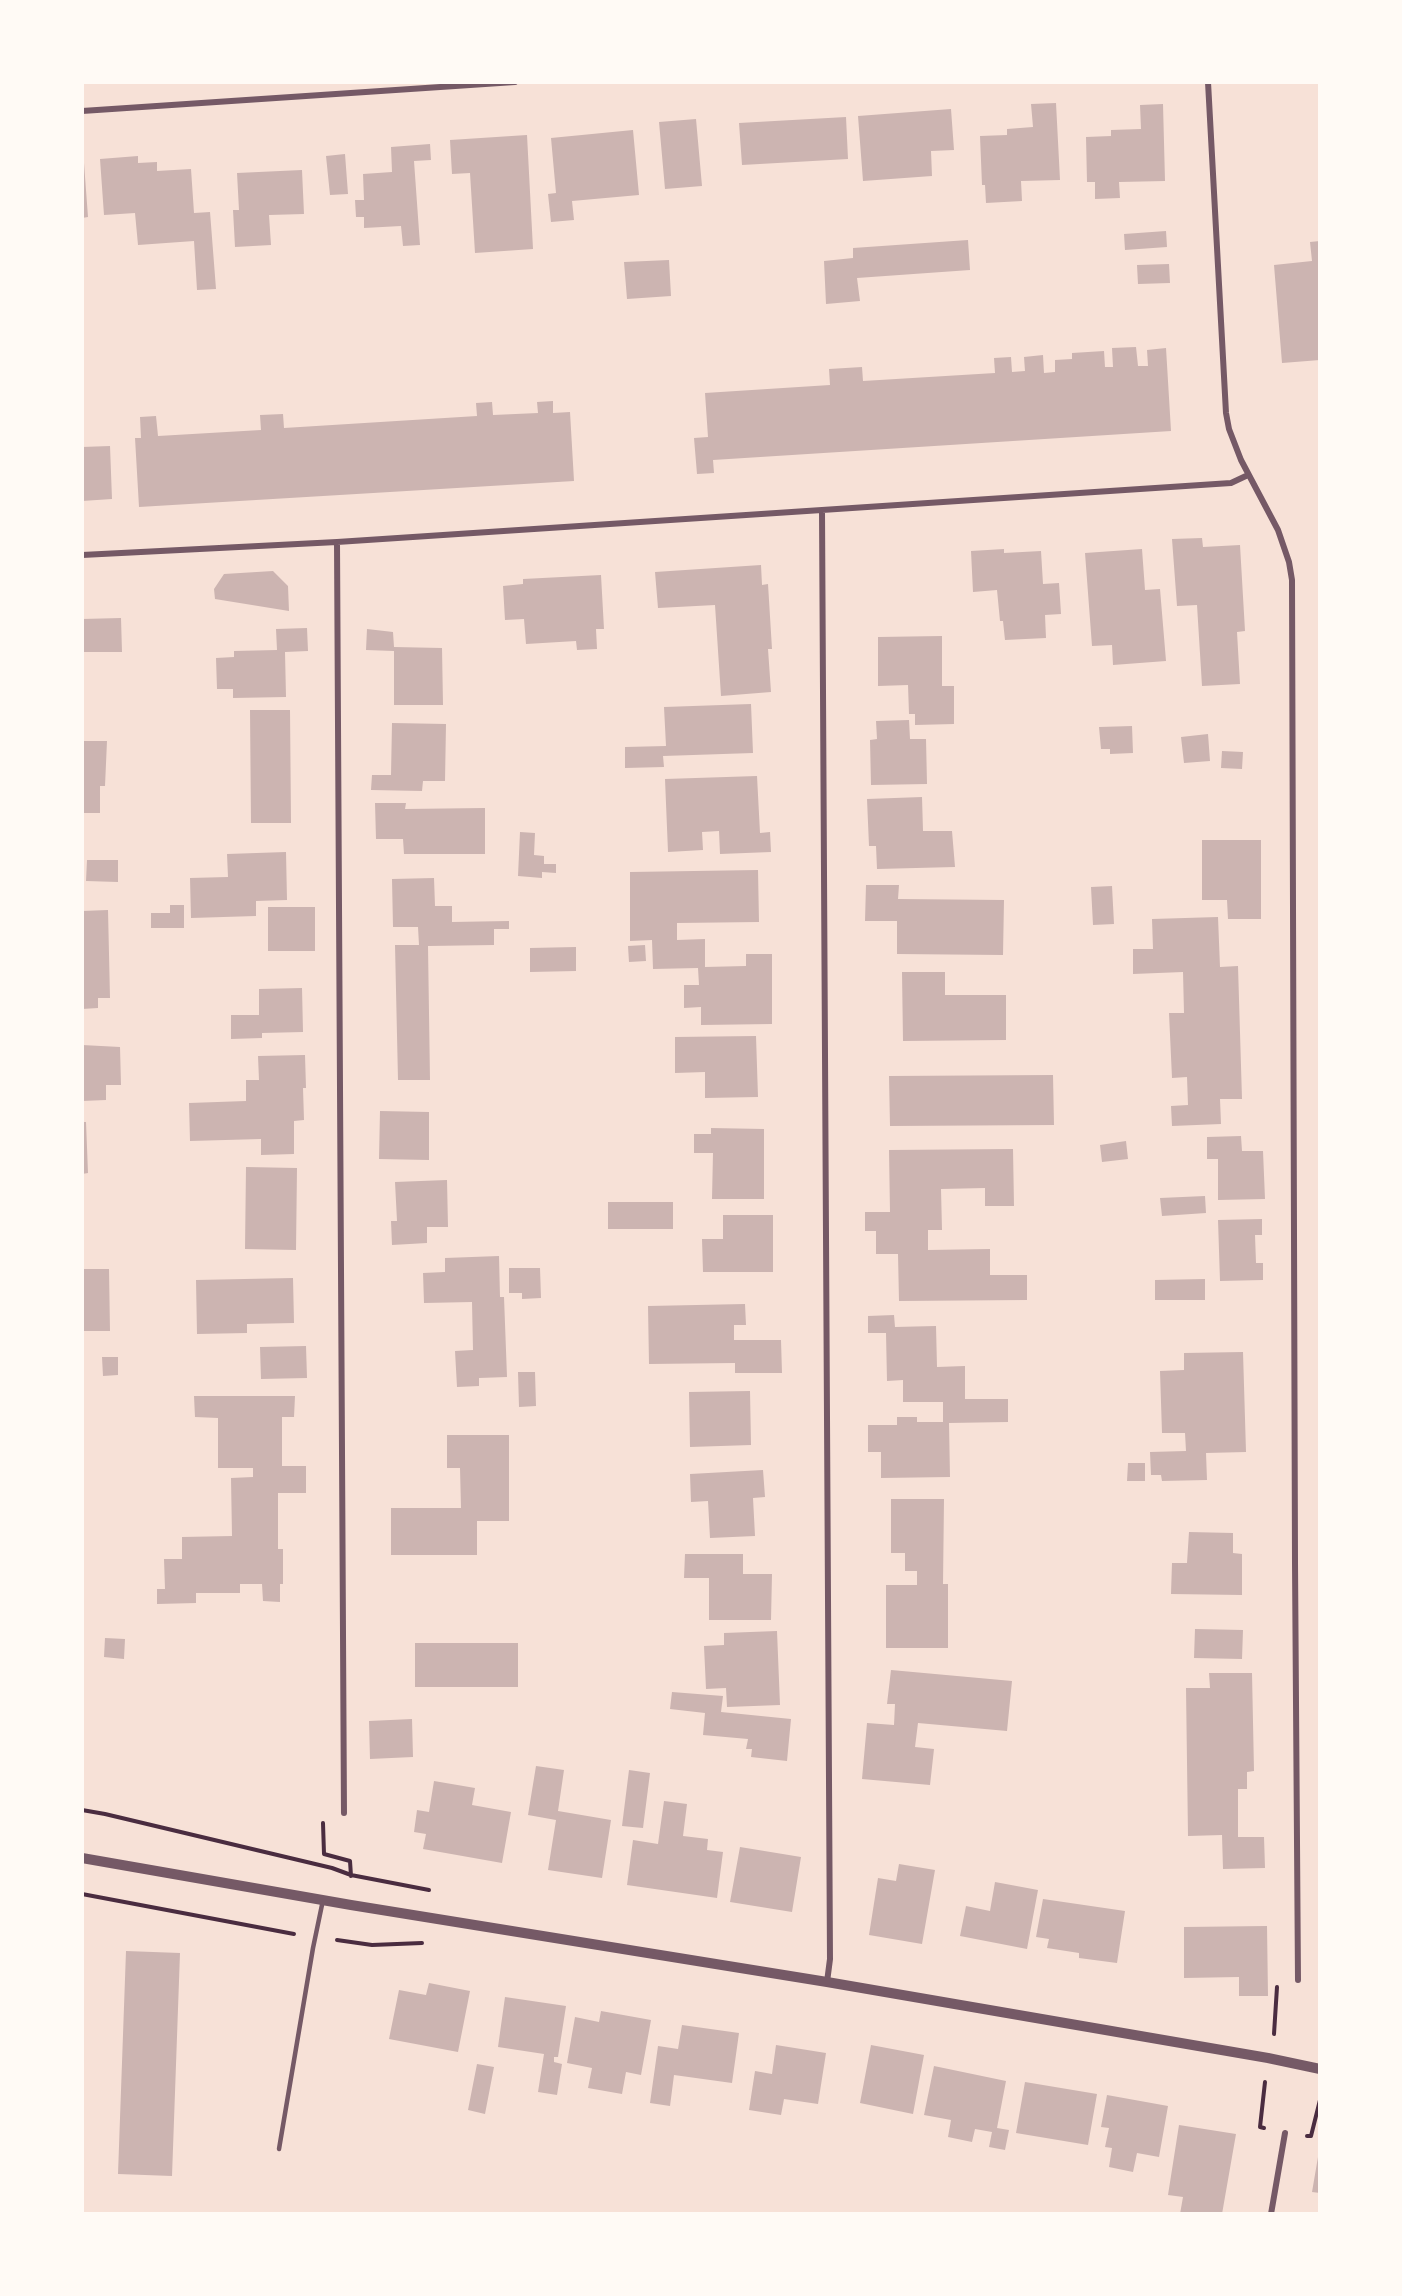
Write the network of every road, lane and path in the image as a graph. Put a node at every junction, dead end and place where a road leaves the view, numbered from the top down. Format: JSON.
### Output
{"nodes":[{"id":1,"x":515,"y":82,"type":"edge"},
{"id":2,"x":1208,"y":82,"type":"edge"},
{"id":3,"x":82,"y":111,"type":"edge"},
{"id":4,"x":1248,"y":475,"type":"junction"},
{"id":5,"x":822,"y":510,"type":"junction"},
{"id":6,"x":337,"y":542,"type":"junction"},
{"id":7,"x":82,"y":555,"type":"edge"},
{"id":8,"x":344,"y":1813,"type":"joint"},
{"id":9,"x":82,"y":1858,"type":"edge"},
{"id":10,"x":323,"y":1900,"type":"junction"},
{"id":11,"x":351,"y":1905,"type":"junction"},
{"id":12,"x":1298,"y":1980,"type":"dead end"},
{"id":13,"x":827,"y":1982,"type":"junction"},
{"id":14,"x":1320,"y":2069,"type":"edge"},
{"id":15,"x":1320,"y":2100,"type":"edge"},
{"id":16,"x":1285,"y":2133,"type":"joint"},
{"id":17,"x":279,"y":2149,"type":"dead end"},
{"id":18,"x":1271,"y":2214,"type":"edge"}],
"edges":[{"from":1,"to":3,"type":"street"},
{"from":2,"to":4,"type":"street"},
{"from":4,"to":5,"type":"street"},
{"from":4,"to":12,"type":"street"},
{"from":5,"to":6,"type":"street"},
{"from":5,"to":13,"type":"street"},
{"from":6,"to":7,"type":"street"},
{"from":6,"to":8,"type":"street"},
{"from":8,"to":11,"type":"path"},
{"from":9,"to":10,"type":"street"},
{"from":10,"to":11,"type":"street"},
{"from":10,"to":17,"type":"lane"},
{"from":11,"to":13,"type":"street"},
{"from":13,"to":14,"type":"street"},
{"from":15,"to":16,"type":"path"},
{"from":16,"to":18,"type":"street"}]}
